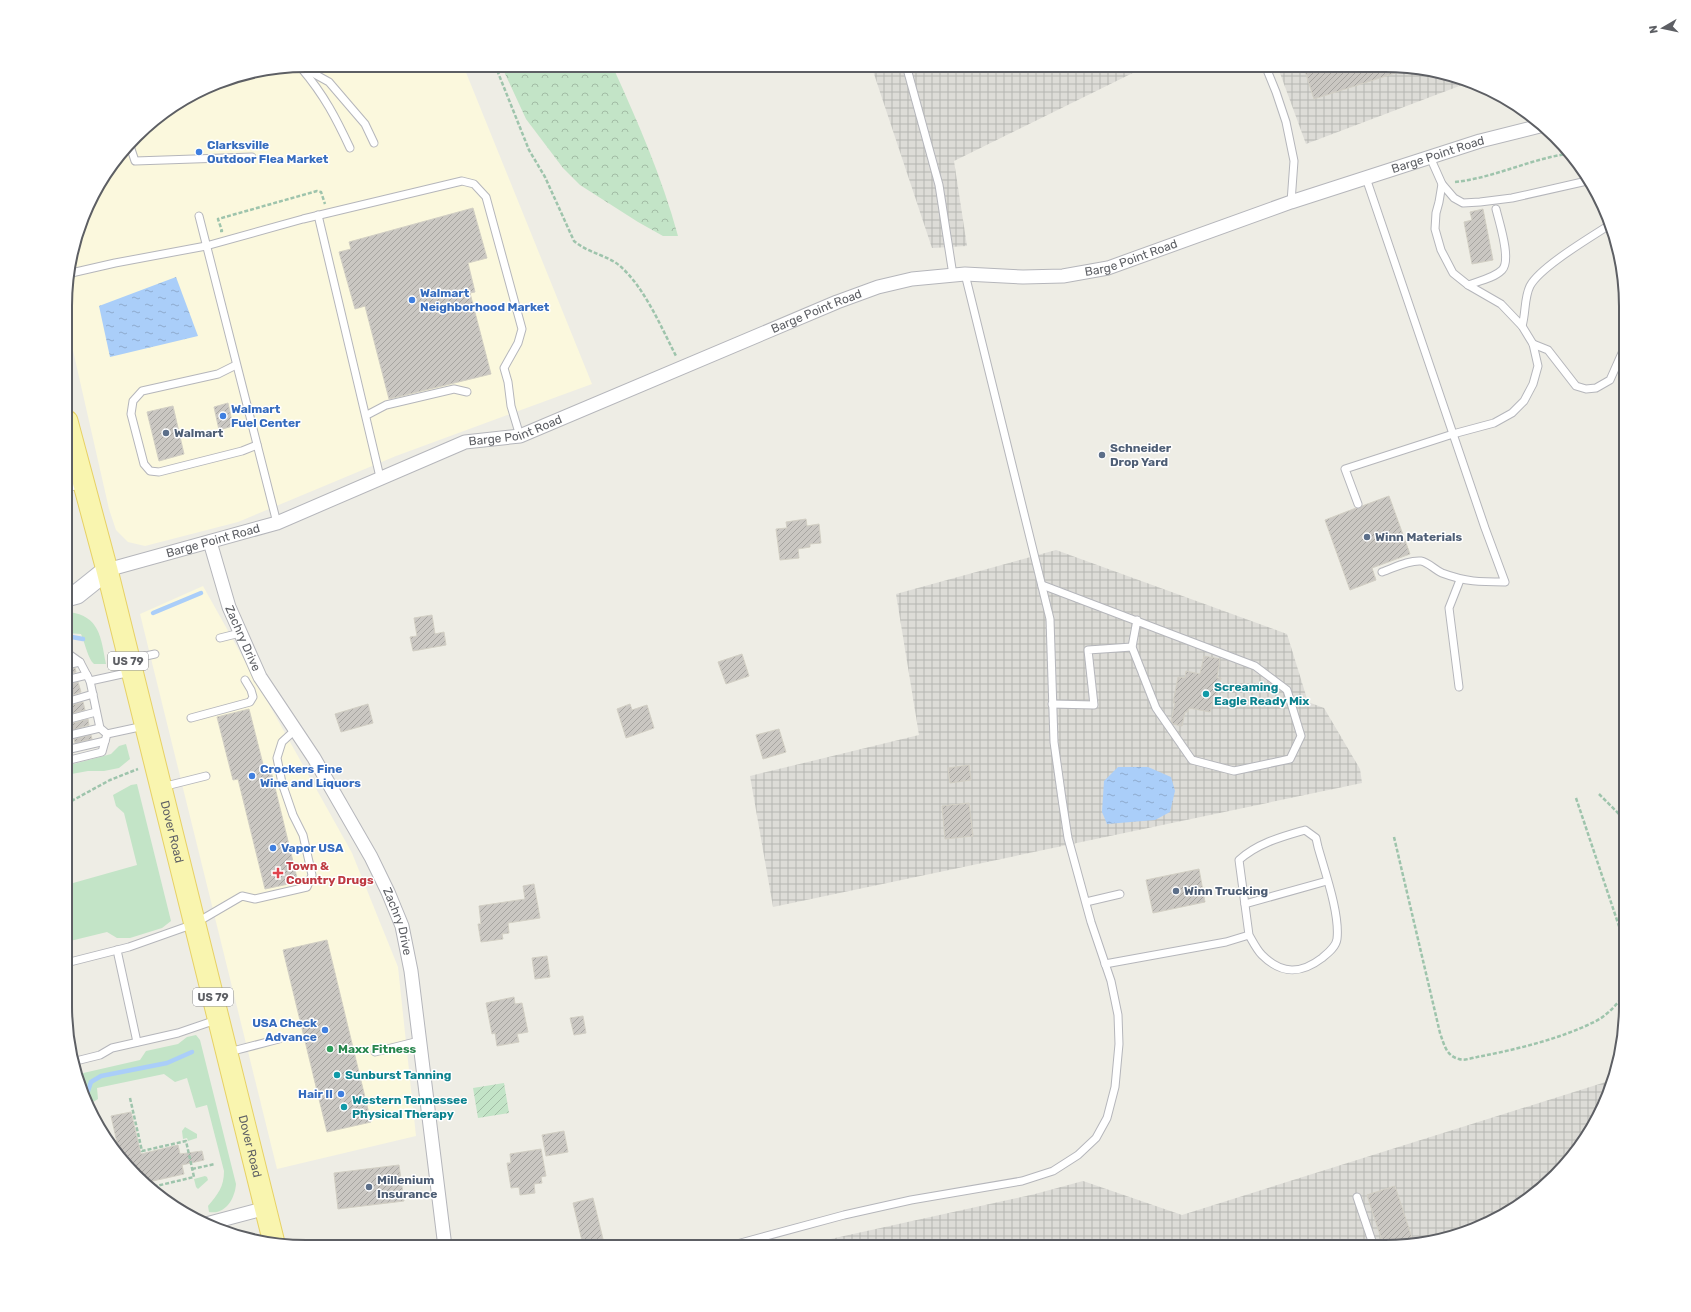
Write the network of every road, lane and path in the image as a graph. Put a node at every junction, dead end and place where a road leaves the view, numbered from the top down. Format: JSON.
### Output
{"nodes":[{"id":1,"x":305,"y":72,"type":"edge"},
{"id":2,"x":311,"y":72,"type":"edge"},
{"id":3,"x":498,"y":72,"type":"edge"},
{"id":4,"x":908,"y":72,"type":"edge"},
{"id":5,"x":1268,"y":72,"type":"edge"},
{"id":6,"x":1536,"y":127,"type":"edge"},
{"id":7,"x":374,"y":143,"type":"dead end"},
{"id":8,"x":350,"y":148,"type":"dead end"},
{"id":9,"x":131,"y":151,"type":"edge"},
{"id":10,"x":1563,"y":154,"type":"edge"},
{"id":11,"x":252,"y":157,"type":"dead end"},
{"id":12,"x":1430,"y":157,"type":"junction"},
{"id":13,"x":1366,"y":178,"type":"junction"},
{"id":14,"x":1584,"y":182,"type":"edge"},
{"id":15,"x":1442,"y":184,"type":"junction"},
{"id":16,"x":1291,"y":202,"type":"junction"},
{"id":17,"x":1496,"y":209,"type":"dead end"},
{"id":18,"x":328,"y":213,"type":"junction"},
{"id":19,"x":318,"y":215,"type":"junction"},
{"id":20,"x":199,"y":216,"type":"dead end"},
{"id":21,"x":1606,"y":228,"type":"edge"},
{"id":22,"x":203,"y":231,"type":"junction"},
{"id":23,"x":206,"y":246,"type":"junction"},
{"id":24,"x":74,"y":272,"type":"edge"},
{"id":25,"x":959,"y":274,"type":"junction"},
{"id":26,"x":1468,"y":285,"type":"junction"},
{"id":27,"x":1522,"y":326,"type":"junction"},
{"id":28,"x":1533,"y":344,"type":"junction"},
{"id":29,"x":1619,"y":360,"type":"edge"},
{"id":30,"x":236,"y":365,"type":"junction"},
{"id":31,"x":682,"y":367,"type":"junction"},
{"id":32,"x":467,"y":392,"type":"dead end"},
{"id":33,"x":367,"y":415,"type":"junction"},
{"id":34,"x":1453,"y":434,"type":"junction"},
{"id":35,"x":520,"y":436,"type":"junction"},
{"id":36,"x":257,"y":445,"type":"junction"},
{"id":37,"x":72,"y":467,"type":"edge"},
{"id":38,"x":380,"y":477,"type":"junction"},
{"id":39,"x":74,"y":486,"type":"edge"},
{"id":40,"x":1358,"y":504,"type":"dead end"},
{"id":41,"x":276,"y":523,"type":"junction"},
{"id":42,"x":210,"y":542,"type":"junction"},
{"id":43,"x":107,"y":570,"type":"junction"},
{"id":44,"x":1382,"y":572,"type":"dead end"},
{"id":45,"x":1460,"y":580,"type":"junction"},
{"id":46,"x":1042,"y":585,"type":"junction"},
{"id":47,"x":72,"y":595,"type":"edge"},
{"id":48,"x":1137,"y":620,"type":"junction"},
{"id":49,"x":240,"y":633,"type":"junction"},
{"id":50,"x":220,"y":638,"type":"dead end"},
{"id":51,"x":1132,"y":647,"type":"junction"},
{"id":52,"x":155,"y":654,"type":"dead end"},
{"id":53,"x":72,"y":656,"type":"edge"},
{"id":54,"x":80,"y":662,"type":"junction"},
{"id":55,"x":72,"y":664,"type":"edge"},
{"id":56,"x":130,"y":666,"type":"junction"},
{"id":57,"x":89,"y":678,"type":"junction"},
{"id":58,"x":72,"y":679,"type":"edge"},
{"id":59,"x":245,"y":680,"type":"dead end"},
{"id":60,"x":1459,"y":687,"type":"dead end"},
{"id":61,"x":93,"y":694,"type":"junction"},
{"id":62,"x":72,"y":700,"type":"edge"},
{"id":63,"x":1052,"y":704,"type":"junction"},
{"id":64,"x":96,"y":712,"type":"junction"},
{"id":65,"x":72,"y":718,"type":"edge"},
{"id":66,"x":191,"y":718,"type":"dead end"},
{"id":67,"x":145,"y":726,"type":"junction"},
{"id":68,"x":100,"y":728,"type":"junction"},
{"id":69,"x":295,"y":730,"type":"junction"},
{"id":70,"x":72,"y":735,"type":"edge"},
{"id":71,"x":106,"y":737,"type":"junction"},
{"id":72,"x":72,"y":748,"type":"edge"},
{"id":73,"x":72,"y":760,"type":"edge"},
{"id":74,"x":154,"y":763,"type":"junction"},
{"id":75,"x":206,"y":776,"type":"dead end"},
{"id":76,"x":160,"y":788,"type":"junction"},
{"id":77,"x":1599,"y":794,"type":"dead end"},
{"id":78,"x":1576,"y":798,"type":"dead end"},
{"id":79,"x":72,"y":801,"type":"edge"},
{"id":80,"x":1619,"y":814,"type":"edge"},
{"id":81,"x":1394,"y":837,"type":"dead end"},
{"id":82,"x":1327,"y":881,"type":"junction"},
{"id":83,"x":1120,"y":894,"type":"dead end"},
{"id":84,"x":1086,"y":902,"type":"junction"},
{"id":85,"x":1245,"y":904,"type":"junction"},
{"id":86,"x":194,"y":924,"type":"junction"},
{"id":87,"x":1619,"y":926,"type":"edge"},
{"id":88,"x":1248,"y":935,"type":"junction"},
{"id":89,"x":117,"y":950,"type":"junction"},
{"id":90,"x":72,"y":961,"type":"edge"},
{"id":91,"x":1105,"y":964,"type":"junction"},
{"id":92,"x":1619,"y":1002,"type":"edge"},
{"id":93,"x":218,"y":1019,"type":"junction"},
{"id":94,"x":279,"y":1039,"type":"dead end"},
{"id":95,"x":419,"y":1041,"type":"junction"},
{"id":96,"x":137,"y":1042,"type":"junction"},
{"id":97,"x":375,"y":1052,"type":"dead end"},
{"id":98,"x":227,"y":1053,"type":"junction"},
{"id":99,"x":78,"y":1060,"type":"edge"},
{"id":100,"x":130,"y":1098,"type":"dead end"},
{"id":101,"x":215,"y":1164,"type":"dead end"},
{"id":102,"x":192,"y":1169,"type":"junction"},
{"id":103,"x":156,"y":1186,"type":"edge"},
{"id":104,"x":1358,"y":1197,"type":"dead end"},
{"id":105,"x":266,"y":1208,"type":"junction"},
{"id":106,"x":215,"y":1222,"type":"edge"},
{"id":107,"x":273,"y":1238,"type":"edge"},
{"id":108,"x":444,"y":1240,"type":"edge"},
{"id":109,"x":752,"y":1240,"type":"edge"},
{"id":110,"x":1372,"y":1240,"type":"edge"}],
"edges":[{"from":1,"to":8,"type":"lane"},
{"from":2,"to":7,"type":"lane"},
{"from":3,"to":31,"type":"path"},
{"from":4,"to":25,"type":"lane"},
{"from":5,"to":16,"type":"lane"},
{"from":6,"to":12,"type":"street","name":"Barge Point Road"},
{"from":9,"to":11,"type":"lane"},
{"from":10,"to":15,"type":"path"},
{"from":12,"to":13,"type":"street","name":"Barge Point Road"},
{"from":12,"to":15,"type":"lane"},
{"from":13,"to":16,"type":"street","name":"Barge Point Road"},
{"from":13,"to":34,"type":"lane"},
{"from":14,"to":15,"type":"lane"},
{"from":15,"to":26,"type":"lane"},
{"from":16,"to":25,"type":"street","name":"Barge Point Road"},
{"from":17,"to":26,"type":"lane"},
{"from":18,"to":19,"type":"lane"},
{"from":18,"to":22,"type":"path"},
{"from":18,"to":35,"type":"lane"},
{"from":19,"to":23,"type":"lane"},
{"from":19,"to":33,"type":"lane"},
{"from":20,"to":22,"type":"lane"},
{"from":21,"to":27,"type":"lane"},
{"from":22,"to":23,"type":"lane"},
{"from":23,"to":24,"type":"lane"},
{"from":23,"to":30,"type":"lane"},
{"from":25,"to":31,"type":"street","name":"Barge Point Road"},
{"from":25,"to":46,"type":"lane"},
{"from":26,"to":27,"type":"lane"},
{"from":27,"to":28,"type":"lane"},
{"from":28,"to":29,"type":"lane"},
{"from":28,"to":34,"type":"lane"},
{"from":30,"to":36,"type":"lane"},
{"from":30,"to":36,"type":"lane"},
{"from":31,"to":35,"type":"street","name":"Barge Point Road"},
{"from":32,"to":33,"type":"lane"},
{"from":33,"to":38,"type":"lane"},
{"from":34,"to":40,"type":"lane"},
{"from":34,"to":45,"type":"lane"},
{"from":35,"to":38,"type":"street","name":"Barge Point Road"},
{"from":36,"to":41,"type":"lane"},
{"from":37,"to":39,"type":"main road","name":"Dover Road","number":"US 79"},
{"from":38,"to":41,"type":"street","name":"Barge Point Road"},
{"from":39,"to":43,"type":"main road","name":"Dover Road","number":"US 79"},
{"from":41,"to":42,"type":"street","name":"Barge Point Road"},
{"from":42,"to":43,"type":"street","name":"Barge Point Road"},
{"from":42,"to":49,"type":"street","name":"Zachry Drive"},
{"from":43,"to":47,"type":"main road"},
{"from":43,"to":56,"type":"main road","name":"Dover Road","number":"US 79"},
{"from":44,"to":45,"type":"lane"},
{"from":45,"to":60,"type":"lane"},
{"from":46,"to":48,"type":"lane"},
{"from":46,"to":63,"type":"lane"},
{"from":48,"to":51,"type":"lane"},
{"from":48,"to":51,"type":"lane"},
{"from":49,"to":50,"type":"lane"},
{"from":49,"to":69,"type":"street","name":"Zachry Drive"},
{"from":51,"to":63,"type":"lane"},
{"from":52,"to":56,"type":"lane"},
{"from":53,"to":54,"type":"lane"},
{"from":54,"to":55,"type":"lane"},
{"from":54,"to":57,"type":"lane"},
{"from":56,"to":57,"type":"lane"},
{"from":56,"to":67,"type":"main road","name":"Dover Road","number":"US 79"},
{"from":57,"to":58,"type":"lane"},
{"from":57,"to":61,"type":"lane"},
{"from":59,"to":66,"type":"lane"},
{"from":61,"to":62,"type":"lane"},
{"from":61,"to":64,"type":"lane"},
{"from":63,"to":84,"type":"lane"},
{"from":64,"to":65,"type":"lane"},
{"from":64,"to":68,"type":"lane"},
{"from":67,"to":71,"type":"lane"},
{"from":67,"to":74,"type":"main road","name":"Dover Road","number":"US 79"},
{"from":68,"to":70,"type":"lane"},
{"from":68,"to":71,"type":"lane"},
{"from":69,"to":86,"type":"lane"},
{"from":69,"to":95,"type":"street","name":"Zachry Drive"},
{"from":71,"to":72,"type":"lane"},
{"from":71,"to":73,"type":"lane"},
{"from":74,"to":76,"type":"main road","name":"Dover Road","number":"US 79"},
{"from":74,"to":79,"type":"path"},
{"from":75,"to":76,"type":"lane"},
{"from":76,"to":86,"type":"main road","name":"Dover Road","number":"US 79"},
{"from":77,"to":80,"type":"path"},
{"from":78,"to":87,"type":"path"},
{"from":81,"to":92,"type":"path"},
{"from":82,"to":85,"type":"lane"},
{"from":82,"to":85,"type":"lane"},
{"from":82,"to":88,"type":"lane"},
{"from":83,"to":84,"type":"lane"},
{"from":84,"to":91,"type":"lane"},
{"from":85,"to":88,"type":"lane"},
{"from":86,"to":89,"type":"lane"},
{"from":86,"to":93,"type":"main road","name":"Dover Road","number":"US 79"},
{"from":88,"to":91,"type":"lane"},
{"from":89,"to":90,"type":"lane"},
{"from":89,"to":96,"type":"lane"},
{"from":91,"to":109,"type":"lane"},
{"from":93,"to":96,"type":"lane"},
{"from":93,"to":98,"type":"main road","name":"Dover Road","number":"US 79"},
{"from":94,"to":98,"type":"lane"},
{"from":95,"to":97,"type":"lane"},
{"from":95,"to":108,"type":"street","name":"Zachry Drive"},
{"from":96,"to":99,"type":"lane"},
{"from":98,"to":105,"type":"main road","name":"Dover Road","number":"US 79"},
{"from":100,"to":102,"type":"path"},
{"from":101,"to":102,"type":"path"},
{"from":102,"to":103,"type":"path"},
{"from":104,"to":110,"type":"lane"},
{"from":105,"to":106,"type":"street"},
{"from":105,"to":107,"type":"main road","name":"Dover Road","number":"US 79"}]}
